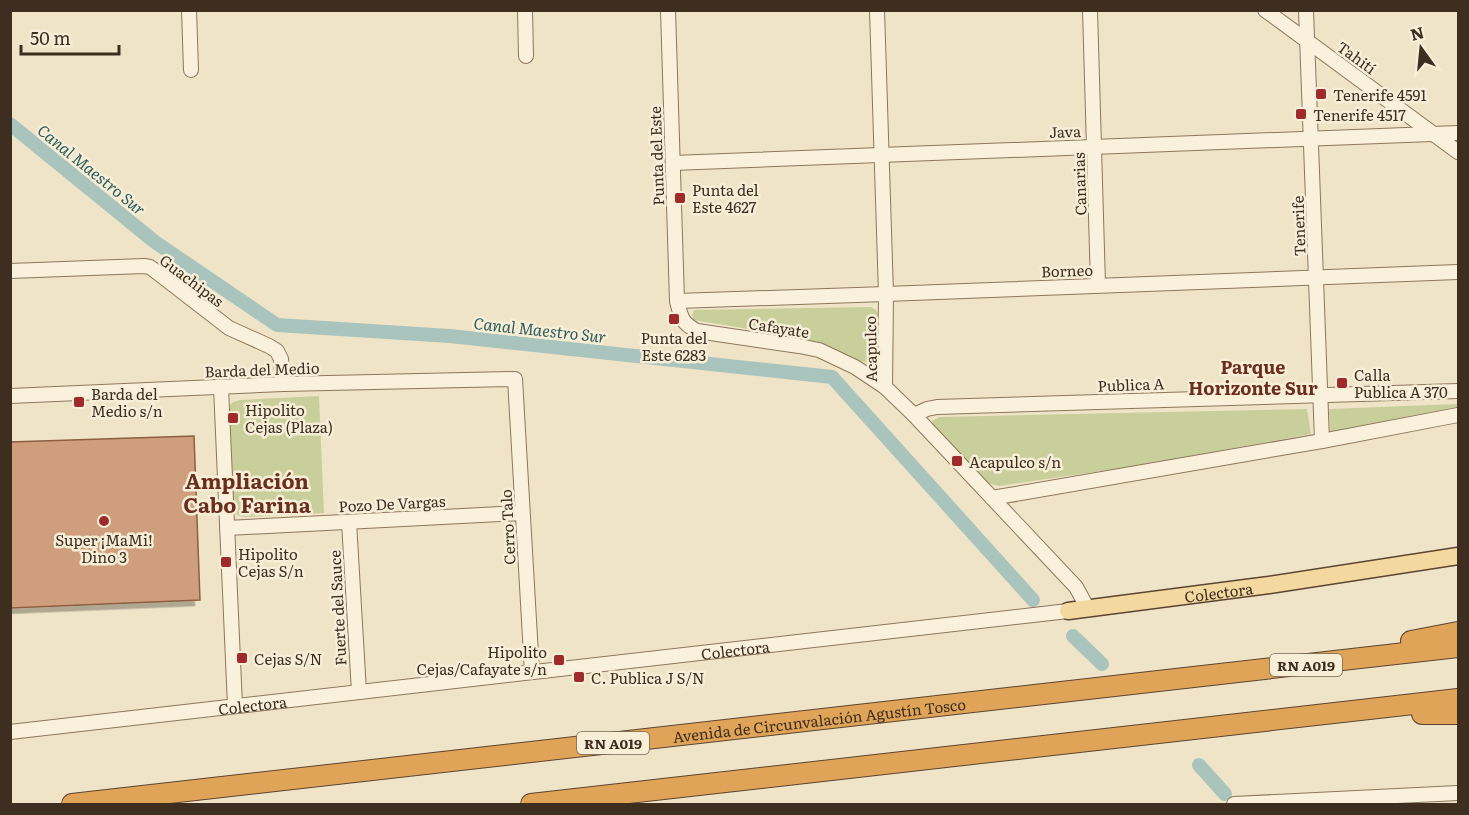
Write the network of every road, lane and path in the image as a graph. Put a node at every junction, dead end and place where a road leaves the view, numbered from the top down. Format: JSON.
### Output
{"nodes":[{"id":1,"x":189,"y":10,"type":"edge"},
{"id":2,"x":525,"y":10,"type":"edge"},
{"id":3,"x":668,"y":10,"type":"edge"},
{"id":4,"x":877,"y":10,"type":"edge"},
{"id":5,"x":1090,"y":10,"type":"edge"},
{"id":6,"x":1265,"y":10,"type":"edge"},
{"id":7,"x":1306,"y":10,"type":"edge"},
{"id":8,"x":1307,"y":41,"type":"junction"},
{"id":9,"x":526,"y":56,"type":"dead end"},
{"id":10,"x":190,"y":70,"type":"dead end"},
{"id":11,"x":1458,"y":133,"type":"edge"},
{"id":12,"x":1434,"y":134,"type":"junction"},
{"id":13,"x":1311,"y":138,"type":"junction"},
{"id":14,"x":1094,"y":147,"type":"junction"},
{"id":15,"x":1458,"y":152,"type":"edge"},
{"id":16,"x":881,"y":155,"type":"junction"},
{"id":17,"x":673,"y":163,"type":"junction"},
{"id":18,"x":10,"y":271,"type":"edge"},
{"id":19,"x":1458,"y":272,"type":"edge"},
{"id":20,"x":1316,"y":278,"type":"junction"},
{"id":21,"x":1098,"y":285,"type":"junction"},
{"id":22,"x":886,"y":294,"type":"junction"},
{"id":23,"x":677,"y":301,"type":"junction"},
{"id":24,"x":514,"y":379,"type":"joint"},
{"id":25,"x":283,"y":384,"type":"junction"},
{"id":26,"x":221,"y":387,"type":"junction"},
{"id":27,"x":885,"y":387,"type":"junction"},
{"id":28,"x":1458,"y":391,"type":"edge"},
{"id":29,"x":1320,"y":394,"type":"junction"},
{"id":30,"x":10,"y":396,"type":"edge"},
{"id":31,"x":914,"y":415,"type":"junction"},
{"id":32,"x":1458,"y":415,"type":"edge"},
{"id":33,"x":1322,"y":441,"type":"junction"},
{"id":34,"x":992,"y":498,"type":"junction"},
{"id":35,"x":522,"y":513,"type":"junction"},
{"id":36,"x":349,"y":522,"type":"junction"},
{"id":37,"x":227,"y":528,"type":"junction"},
{"id":38,"x":1458,"y":556,"type":"edge"},
{"id":39,"x":1088,"y":609,"type":"junction"},
{"id":40,"x":1068,"y":611,"type":"joint"},
{"id":41,"x":1458,"y":632,"type":"edge"},
{"id":42,"x":1458,"y":647,"type":"edge"},
{"id":43,"x":532,"y":672,"type":"junction"},
{"id":44,"x":1246,"y":672,"type":"junction"},
{"id":45,"x":359,"y":692,"type":"junction"},
{"id":46,"x":1458,"y":699,"type":"edge"},
{"id":47,"x":236,"y":706,"type":"junction"},
{"id":48,"x":1335,"y":713,"type":"junction"},
{"id":49,"x":1458,"y":714,"type":"edge"},
{"id":50,"x":10,"y":732,"type":"edge"},
{"id":51,"x":1458,"y":793,"type":"edge"},
{"id":52,"x":72,"y":804,"type":"edge"},
{"id":53,"x":531,"y":804,"type":"edge"},
{"id":54,"x":1234,"y":804,"type":"edge"}],
"edges":[{"from":1,"to":10,"type":"street"},
{"from":2,"to":9,"type":"street"},
{"from":3,"to":17,"type":"street","name":"Punta del Este"},
{"from":4,"to":16,"type":"street","name":"Acapulco"},
{"from":5,"to":14,"type":"street","name":"Canarias"},
{"from":6,"to":8,"type":"street","name":"Tahití"},
{"from":7,"to":8,"type":"street","name":"Tenerife"},
{"from":8,"to":12,"type":"street","name":"Tahití"},
{"from":8,"to":13,"type":"street","name":"Tenerife"},
{"from":11,"to":12,"type":"street","name":"Java"},
{"from":12,"to":13,"type":"street","name":"Java"},
{"from":12,"to":15,"type":"street","name":"Tahití"},
{"from":13,"to":14,"type":"street","name":"Java"},
{"from":13,"to":20,"type":"street","name":"Tenerife"},
{"from":14,"to":16,"type":"street","name":"Java"},
{"from":14,"to":21,"type":"street","name":"Canarias"},
{"from":16,"to":17,"type":"street","name":"Java"},
{"from":16,"to":22,"type":"street","name":"Acapulco"},
{"from":17,"to":23,"type":"street","name":"Punta del Este"},
{"from":18,"to":25,"type":"street","name":"Guachipas"},
{"from":19,"to":20,"type":"street","name":"Borneo"},
{"from":20,"to":21,"type":"street","name":"Borneo"},
{"from":20,"to":29,"type":"street","name":"Tenerife"},
{"from":21,"to":22,"type":"street","name":"Borneo"},
{"from":22,"to":23,"type":"street","name":"Borneo"},
{"from":22,"to":27,"type":"street","name":"Acapulco"},
{"from":23,"to":27,"type":"street","name":"Cafayate"},
{"from":24,"to":25,"type":"street","name":"Barda del Medio"},
{"from":24,"to":35,"type":"street","name":"Cerro Talo"},
{"from":25,"to":26,"type":"street","name":"Barda del Medio"},
{"from":26,"to":30,"type":"street","name":"Barda del Medio"},
{"from":26,"to":37,"type":"street"},
{"from":27,"to":31,"type":"street","name":"Acapulco"},
{"from":28,"to":29,"type":"street","name":"Publica A"},
{"from":29,"to":31,"type":"street","name":"Publica A"},
{"from":29,"to":33,"type":"street","name":"Tenerife"},
{"from":31,"to":34,"type":"street","name":"Acapulco"},
{"from":32,"to":33,"type":"street"},
{"from":33,"to":34,"type":"street"},
{"from":34,"to":39,"type":"street","name":"Acapulco"},
{"from":35,"to":36,"type":"street","name":"Pozo De Vargas"},
{"from":35,"to":43,"type":"street","name":"Cerro Talo"},
{"from":36,"to":37,"type":"street","name":"Pozo De Vargas"},
{"from":36,"to":45,"type":"street","name":"Fuerte del Sauce"},
{"from":37,"to":47,"type":"street"},
{"from":38,"to":39,"type":"main road","name":"Colectora"},
{"from":39,"to":40,"type":"main road","name":"Colectora"},
{"from":40,"to":43,"type":"street","name":"Colectora"},
{"from":41,"to":44,"type":"highway"},
{"from":42,"to":44,"type":"highway","name":"Avenida de Circunvalación Agustín Tosco","number":"RN A019"},
{"from":43,"to":45,"type":"street","name":"Colectora"},
{"from":44,"to":52,"type":"highway","name":"Avenida de Circunvalación Agustín Tosco","number":"RN A019"},
{"from":45,"to":47,"type":"street","name":"Colectora"},
{"from":46,"to":48,"type":"highway"},
{"from":47,"to":50,"type":"street","name":"Colectora"},
{"from":48,"to":49,"type":"highway"},
{"from":48,"to":53,"type":"highway"},
{"from":51,"to":54,"type":"street"}]}
